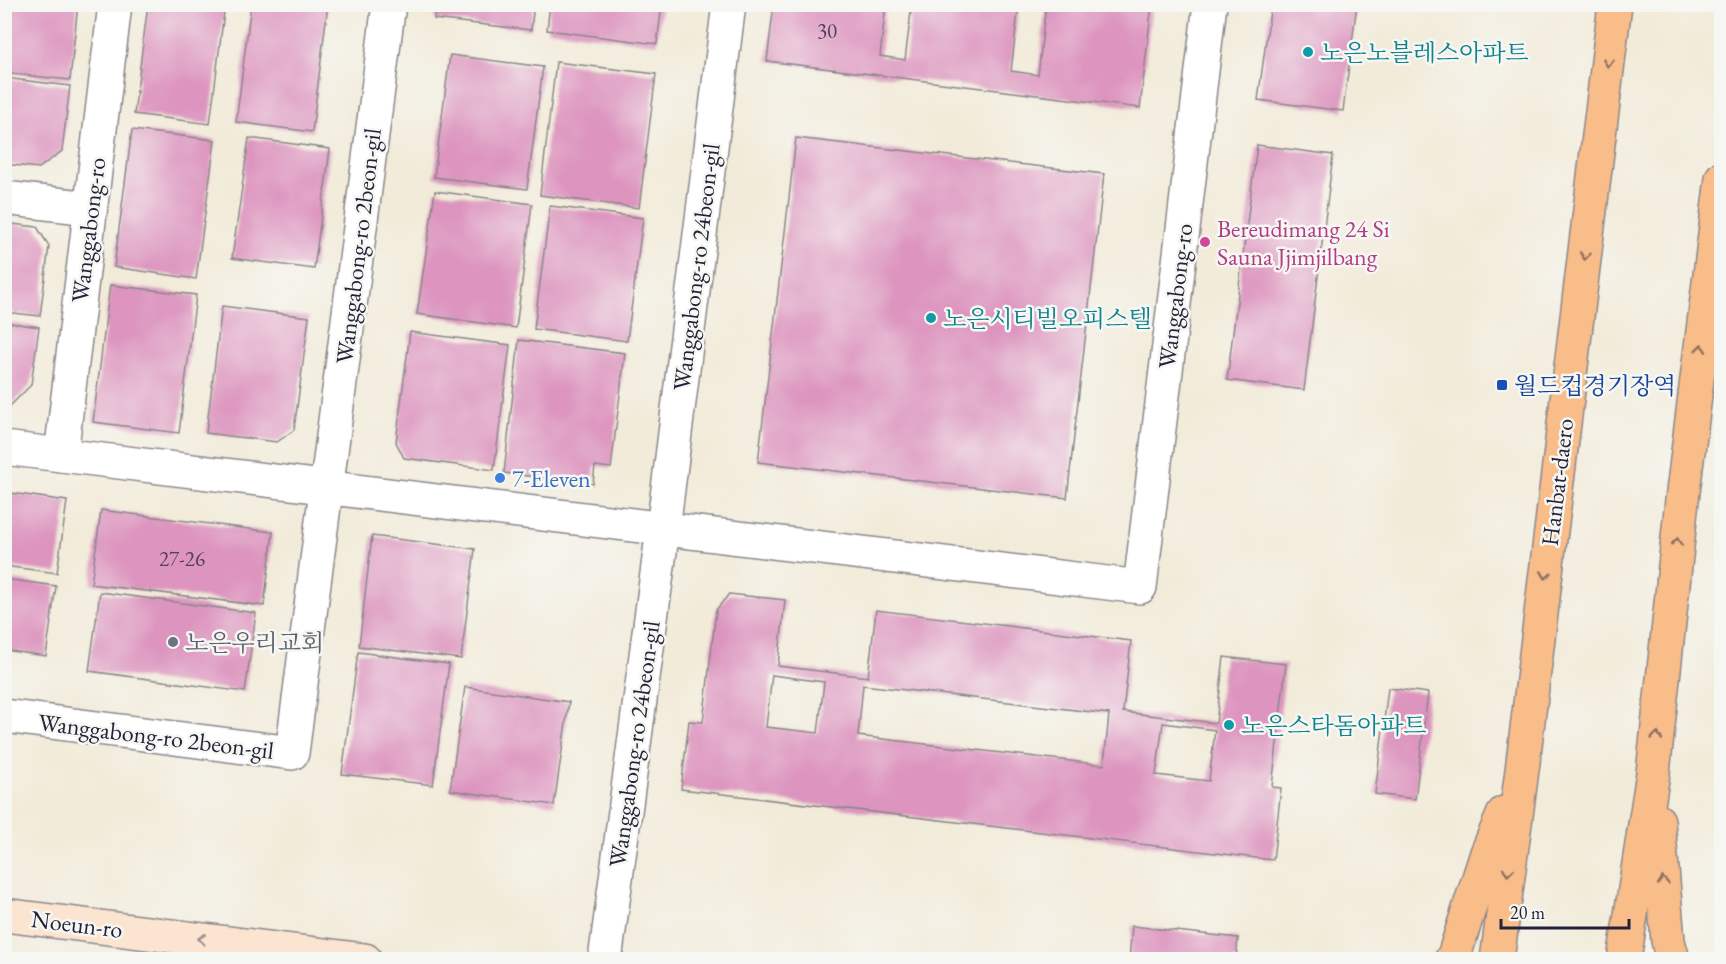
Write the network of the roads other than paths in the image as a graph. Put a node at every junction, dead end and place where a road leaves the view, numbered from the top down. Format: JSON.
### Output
{"nodes":[{"id":1,"x":115,"y":4,"type":"edge"},
{"id":2,"x":389,"y":4,"type":"edge"},
{"id":3,"x":729,"y":4,"type":"edge"},
{"id":4,"x":1210,"y":4,"type":"edge"},
{"id":5,"x":1615,"y":4,"type":"edge"},
{"id":6,"x":1722,"y":178,"type":"edge"},
{"id":7,"x":4,"y":198,"type":"edge"},
{"id":8,"x":90,"y":208,"type":"junction"},
{"id":9,"x":4,"y":448,"type":"edge"},
{"id":10,"x":61,"y":455,"type":"junction"},
{"id":11,"x":327,"y":488,"type":"junction"},
{"id":12,"x":663,"y":529,"type":"junction"},
{"id":13,"x":4,"y":716,"type":"edge"},
{"id":14,"x":1522,"y":770,"type":"junction"},
{"id":15,"x":1653,"y":773,"type":"junction"},
{"id":16,"x":4,"y":915,"type":"edge"},
{"id":17,"x":364,"y":960,"type":"edge"},
{"id":18,"x":605,"y":960,"type":"edge"},
{"id":19,"x":1451,"y":960,"type":"edge"},
{"id":20,"x":1497,"y":960,"type":"edge"},
{"id":21,"x":1624,"y":960,"type":"edge"},
{"id":22,"x":1673,"y":960,"type":"edge"}],
"edges":[{"from":1,"to":8,"type":"street","name":"Wanggabong-ro"},
{"from":2,"to":11,"type":"street","name":"Wanggabong-ro 2beon-gil"},
{"from":3,"to":12,"type":"street","name":"Wanggabong-ro 24beon-gil"},
{"from":4,"to":12,"type":"street","name":"Wanggabong-ro"},
{"from":5,"to":14,"type":"main road","name":"Hanbat-daero","one_way":true},
{"from":15,"to":6,"type":"main road","one_way":true},
{"from":7,"to":8,"type":"street"},
{"from":8,"to":10,"type":"street","name":"Wanggabong-ro"},
{"from":9,"to":10,"type":"street"},
{"from":10,"to":11,"type":"street"},
{"from":11,"to":12,"type":"street"},
{"from":11,"to":13,"type":"street","name":"Wanggabong-ro 2beon-gil"},
{"from":12,"to":18,"type":"street","name":"Wanggabong-ro 24beon-gil"},
{"from":14,"to":19,"type":"main road"},
{"from":14,"to":20,"type":"main road","name":"Hanbat-daero","one_way":true},
{"from":15,"to":21,"type":"main road"},
{"from":22,"to":15,"type":"main road","one_way":true},
{"from":17,"to":16,"type":"street","name":"Noeun-ro","one_way":true}]}
